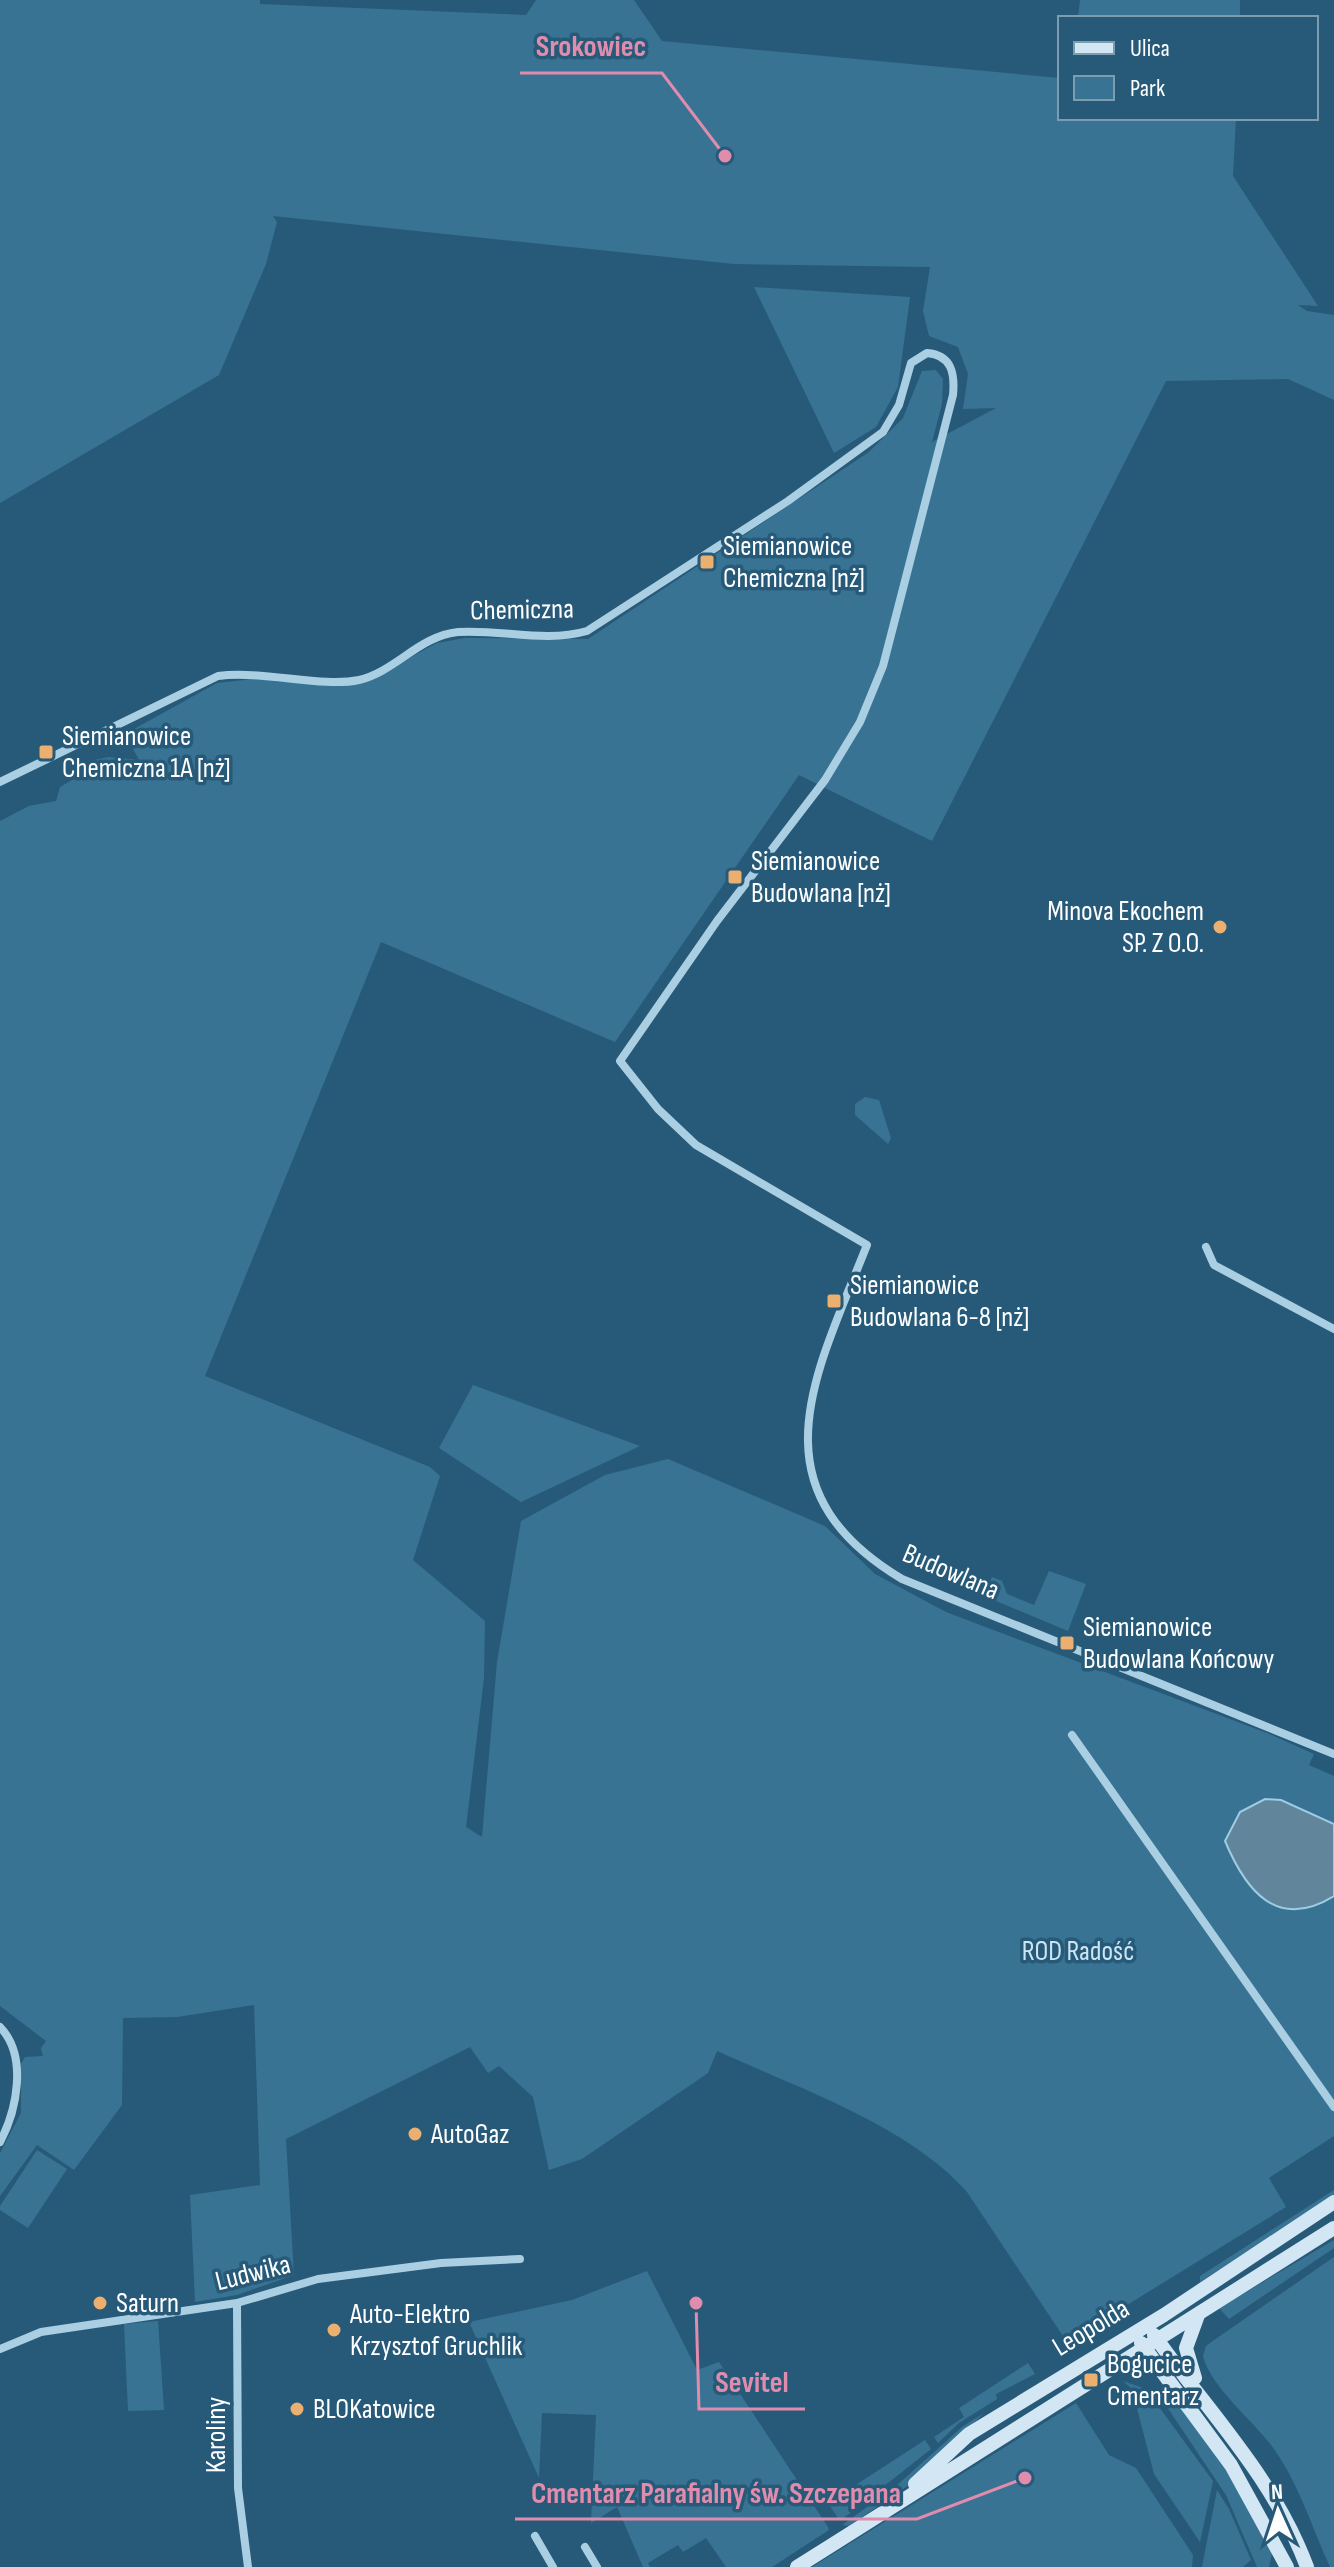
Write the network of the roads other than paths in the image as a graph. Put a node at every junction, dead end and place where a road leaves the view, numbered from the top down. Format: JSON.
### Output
{"nodes":[{"id":1,"x":0,"y":782,"type":"edge"},
{"id":2,"x":867,"y":1245,"type":"joint"},
{"id":3,"x":1206,"y":1247,"type":"dead end"},
{"id":4,"x":1334,"y":1329,"type":"edge"},
{"id":5,"x":1072,"y":1735,"type":"dead end"},
{"id":6,"x":1334,"y":1754,"type":"edge"},
{"id":7,"x":0,"y":2027,"type":"edge"},
{"id":8,"x":1334,"y":2107,"type":"edge"},
{"id":9,"x":0,"y":2142,"type":"edge"},
{"id":10,"x":1334,"y":2202,"type":"edge"},
{"id":11,"x":1334,"y":2228,"type":"edge"},
{"id":12,"x":520,"y":2259,"type":"dead end"},
{"id":13,"x":237,"y":2303,"type":"junction"},
{"id":14,"x":1198,"y":2314,"type":"junction"},
{"id":15,"x":1141,"y":2329,"type":"junction"},
{"id":16,"x":1151,"y":2344,"type":"junction"},
{"id":17,"x":0,"y":2349,"type":"edge"},
{"id":18,"x":1208,"y":2402,"type":"junction"},
{"id":19,"x":885,"y":2512,"type":"junction"},
{"id":20,"x":535,"y":2536,"type":"dead end"},
{"id":21,"x":585,"y":2547,"type":"dead end"},
{"id":22,"x":1306,"y":2563,"type":"edge"},
{"id":23,"x":248,"y":2567,"type":"edge"},
{"id":24,"x":553,"y":2567,"type":"edge"},
{"id":25,"x":597,"y":2567,"type":"edge"},
{"id":26,"x":797,"y":2567,"type":"edge"},
{"id":27,"x":1287,"y":2567,"type":"edge"}],
"edges":[{"from":1,"to":2,"type":"street","name":"Chemiczna"},
{"from":2,"to":6,"type":"street","name":"Budowlana"},
{"from":3,"to":4,"type":"street"},
{"from":5,"to":8,"type":"street"},
{"from":7,"to":9,"type":"street"},
{"from":10,"to":15,"type":"street","name":"Leopolda"},
{"from":11,"to":14,"type":"street","name":"Leopolda"},
{"from":12,"to":13,"type":"street","name":"Ludwika"},
{"from":13,"to":17,"type":"street","name":"Ludwika"},
{"from":13,"to":23,"type":"street","name":"Karoliny"},
{"from":14,"to":16,"type":"street","name":"Leopolda"},
{"from":14,"to":18,"type":"street"},
{"from":15,"to":16,"type":"street"},
{"from":15,"to":19,"type":"street","name":"Leopolda"},
{"from":16,"to":18,"type":"street"},
{"from":16,"to":19,"type":"street","name":"Leopolda"},
{"from":16,"to":27,"type":"street"},
{"from":18,"to":22,"type":"street"},
{"from":19,"to":26,"type":"street","name":"Leopolda"},
{"from":20,"to":24,"type":"street"},
{"from":21,"to":25,"type":"street"},
{"from":22,"to":27,"type":"street"}]}
